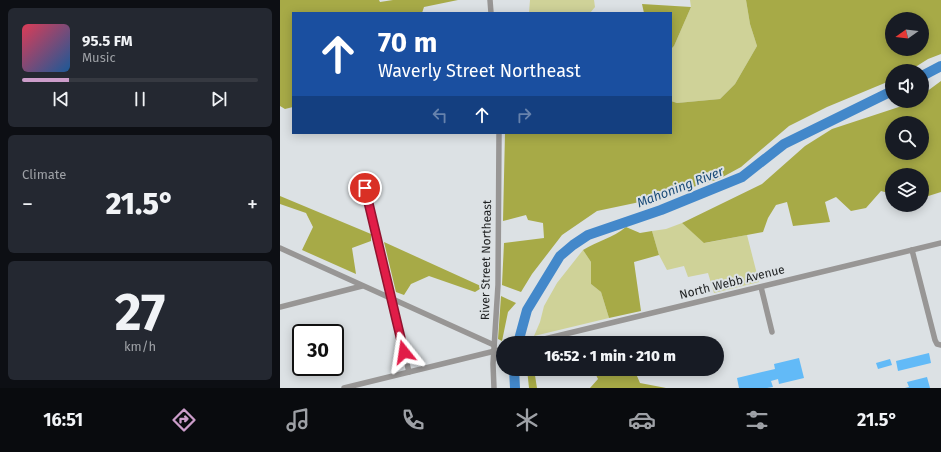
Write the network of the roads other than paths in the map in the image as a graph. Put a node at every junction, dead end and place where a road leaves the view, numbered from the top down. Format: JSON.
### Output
{"nodes":[{"id":1,"x":490,"y":0,"type":"edge"},
{"id":2,"x":491,"y":12,"type":"edge"},
{"id":3,"x":499,"y":134,"type":"edge"},
{"id":4,"x":365,"y":188,"type":"dead end"},
{"id":5,"x":941,"y":243,"type":"edge"},
{"id":6,"x":280,"y":248,"type":"edge"},
{"id":7,"x":912,"y":250,"type":"junction"},
{"id":8,"x":362,"y":286,"type":"junction"},
{"id":9,"x":761,"y":286,"type":"junction"},
{"id":10,"x":391,"y":298,"type":"junction"},
{"id":11,"x":280,"y":307,"type":"edge"},
{"id":12,"x":772,"y":332,"type":"dead end"},
{"id":13,"x":557,"y":336,"type":"edge"},
{"id":14,"x":494,"y":344,"type":"junction"},
{"id":15,"x":939,"y":345,"type":"edge"},
{"id":16,"x":496,"y":350,"type":"edge"},
{"id":17,"x":493,"y":351,"type":"junction"},
{"id":18,"x":409,"y":372,"type":"junction"},
{"id":19,"x":346,"y":388,"type":"edge"},
{"id":20,"x":494,"y":388,"type":"edge"}],
"edges":[{"from":1,"to":2,"type":"street"},
{"from":3,"to":14,"type":"street","name":"River Street Northeast"},
{"from":4,"to":10,"type":"street"},
{"from":5,"to":7,"type":"street","name":"North Webb Avenue"},
{"from":6,"to":8,"type":"street"},
{"from":7,"to":9,"type":"street","name":"North Webb Avenue"},
{"from":7,"to":15,"type":"street"},
{"from":8,"to":10,"type":"street"},
{"from":8,"to":11,"type":"street"},
{"from":9,"to":12,"type":"street"},
{"from":9,"to":13,"type":"street","name":"North Webb Avenue"},
{"from":10,"to":14,"type":"street"},
{"from":10,"to":18,"type":"street"},
{"from":14,"to":17,"type":"street","name":"River Street Northeast"},
{"from":16,"to":17,"type":"street"},
{"from":17,"to":18,"type":"street"},
{"from":17,"to":20,"type":"street","name":"River Street Northeast"},
{"from":18,"to":19,"type":"street"}]}
